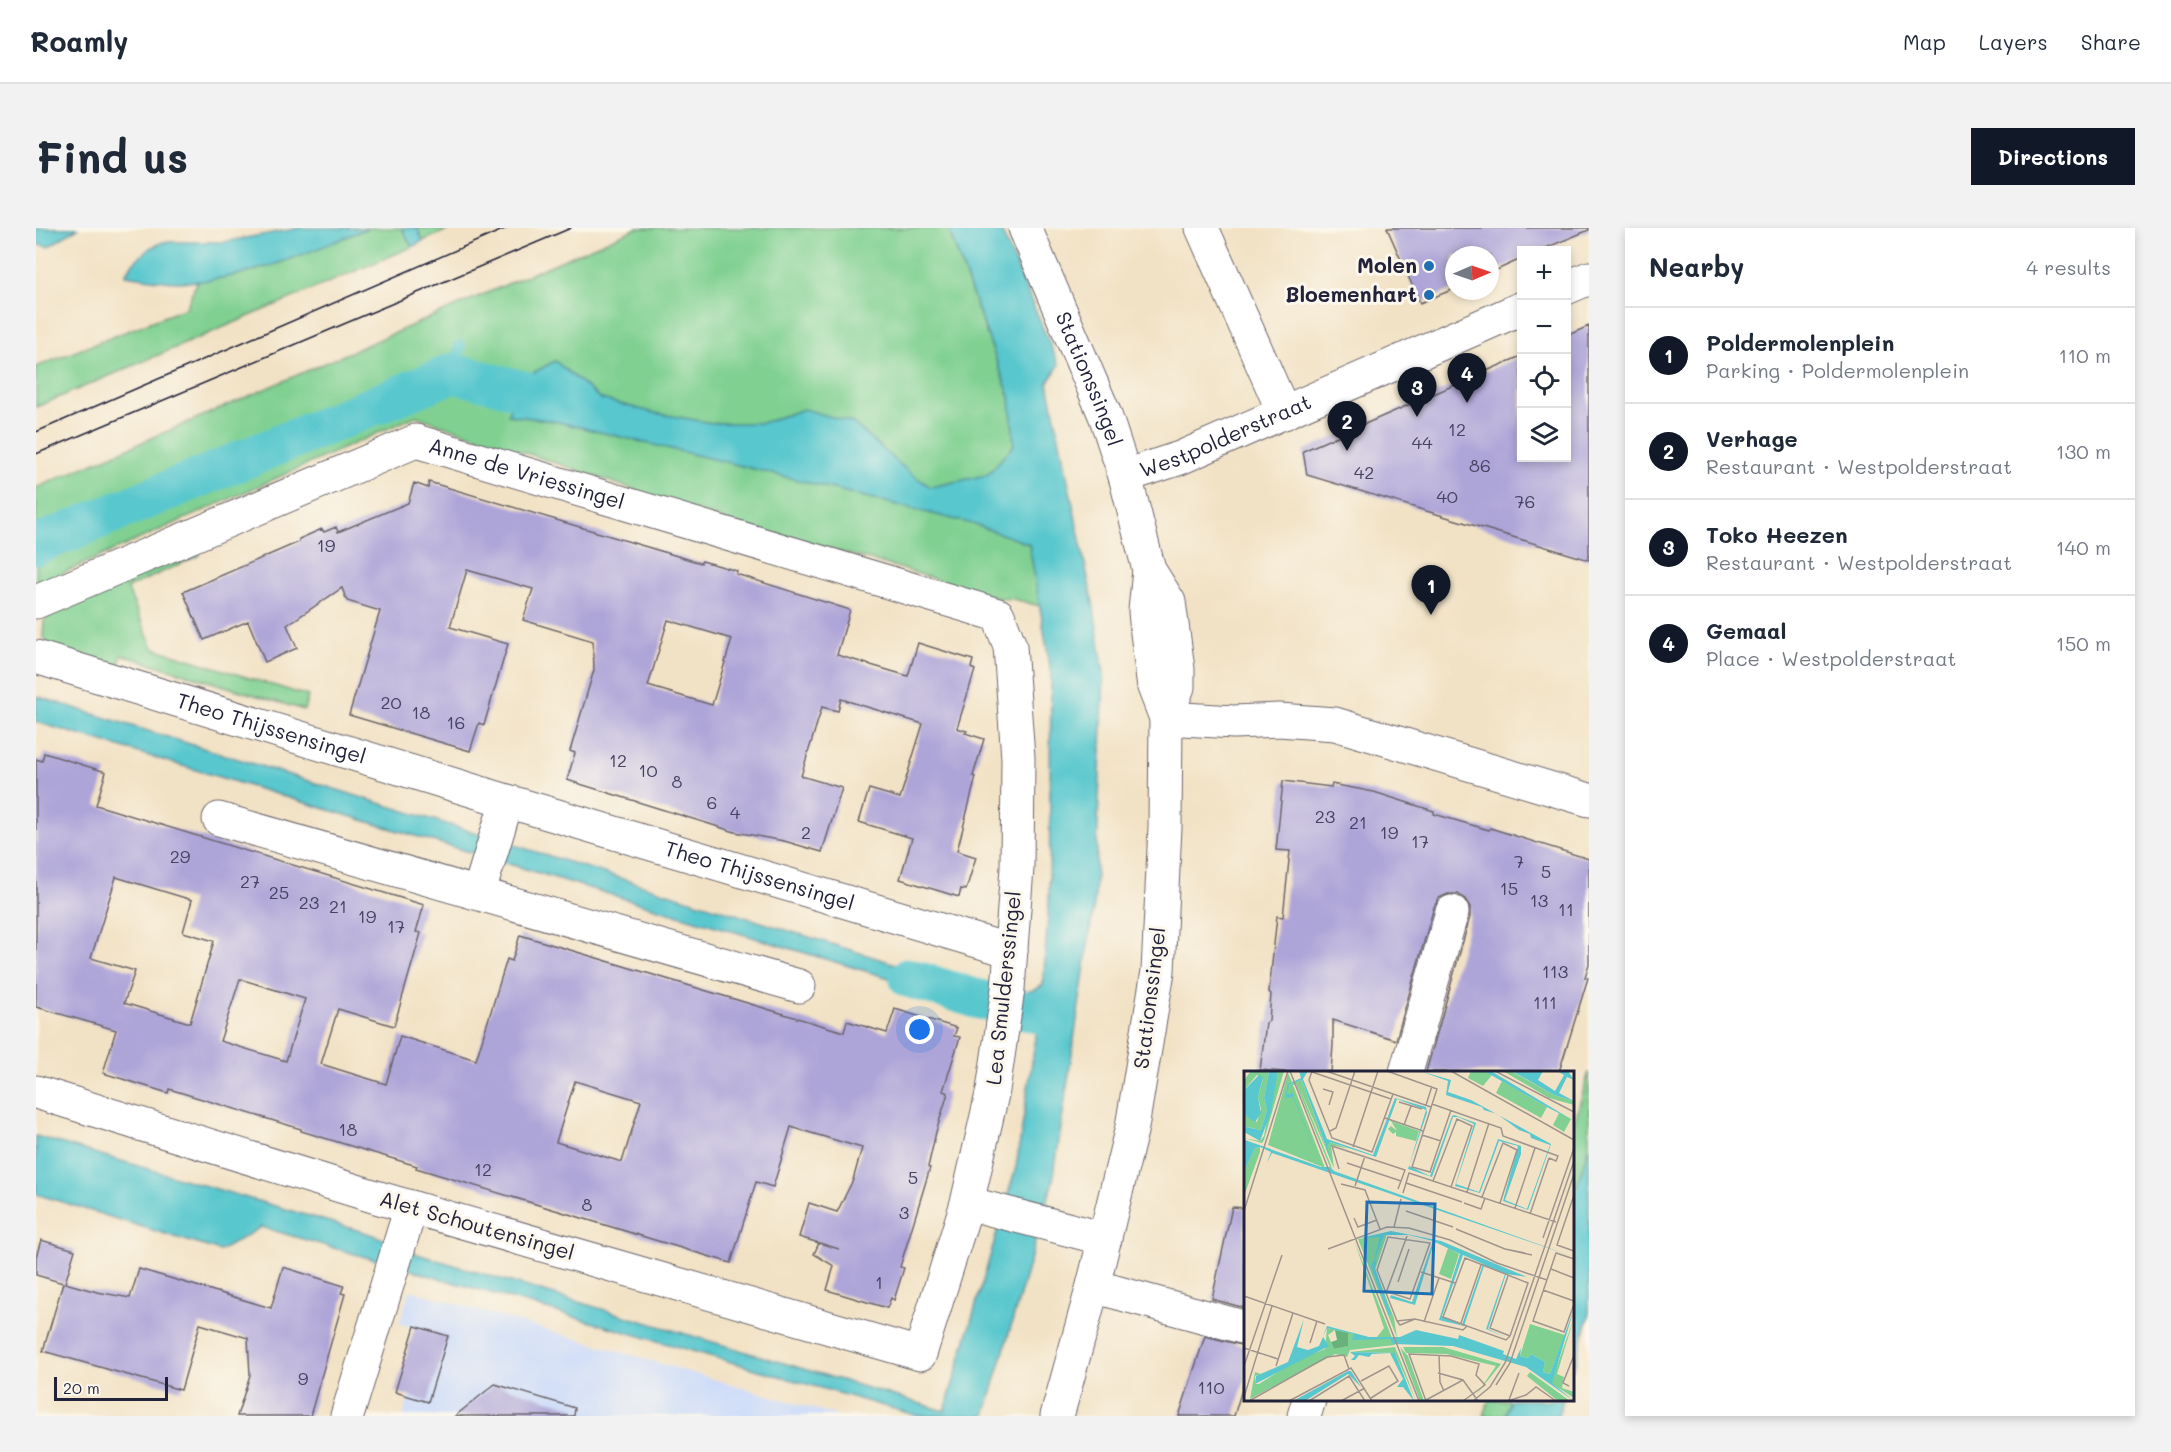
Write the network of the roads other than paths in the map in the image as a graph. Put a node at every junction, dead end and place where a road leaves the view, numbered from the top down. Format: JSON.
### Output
{"nodes":[{"id":1,"x":1025,"y":228,"type":"edge"},
{"id":2,"x":1203,"y":228,"type":"edge"},
{"id":3,"x":1589,"y":278,"type":"edge"},
{"id":4,"x":1571,"y":286,"type":"edge"},
{"id":5,"x":1517,"y":310,"type":"edge"},
{"id":6,"x":1284,"y":413,"type":"junction"},
{"id":7,"x":1125,"y":476,"type":"junction"},
{"id":8,"x":36,"y":602,"type":"edge"},
{"id":9,"x":998,"y":615,"type":"joint"},
{"id":10,"x":36,"y":657,"type":"edge"},
{"id":11,"x":1166,"y":718,"type":"junction"},
{"id":12,"x":1589,"y":800,"type":"edge"},
{"id":13,"x":507,"y":801,"type":"junction"},
{"id":14,"x":219,"y":819,"type":"dead end"},
{"id":15,"x":484,"y":878,"type":"junction"},
{"id":16,"x":1452,"y":912,"type":"dead end"},
{"id":17,"x":1011,"y":951,"type":"junction"},
{"id":18,"x":799,"y":986,"type":"dead end"},
{"id":19,"x":1406,"y":1071,"type":"edge"},
{"id":20,"x":36,"y":1092,"type":"edge"},
{"id":21,"x":967,"y":1203,"type":"junction"},
{"id":22,"x":411,"y":1207,"type":"junction"},
{"id":23,"x":1105,"y":1239,"type":"junction"},
{"id":24,"x":1093,"y":1286,"type":"junction"},
{"id":25,"x":1244,"y":1328,"type":"edge"},
{"id":26,"x":920,"y":1354,"type":"joint"},
{"id":27,"x":1309,"y":1401,"type":"edge"},
{"id":28,"x":347,"y":1416,"type":"edge"},
{"id":29,"x":1057,"y":1416,"type":"edge"},
{"id":30,"x":1304,"y":1416,"type":"edge"}],
"edges":[{"from":1,"to":7,"type":"street","name":"Stationssingel"},
{"from":2,"to":6,"type":"street"},
{"from":3,"to":4,"type":"street"},
{"from":5,"to":6,"type":"street","name":"Westpolderstraat"},
{"from":6,"to":7,"type":"street","name":"Westpolderstraat"},
{"from":7,"to":11,"type":"street","name":"Stationssingel"},
{"from":8,"to":9,"type":"street","name":"Anne de Vriessingel"},
{"from":9,"to":17,"type":"street","name":"Lea Smulderssingel"},
{"from":10,"to":13,"type":"street","name":"Theo Thijssensingel"},
{"from":11,"to":12,"type":"street"},
{"from":11,"to":23,"type":"street","name":"Stationssingel"},
{"from":13,"to":15,"type":"street"},
{"from":13,"to":17,"type":"street","name":"Theo Thijssensingel"},
{"from":14,"to":15,"type":"street"},
{"from":15,"to":18,"type":"street"},
{"from":16,"to":19,"type":"street"},
{"from":17,"to":21,"type":"street","name":"Lea Smulderssingel"},
{"from":20,"to":22,"type":"street","name":"Alet Schoutensingel"},
{"from":21,"to":23,"type":"street"},
{"from":21,"to":26,"type":"street","name":"Lea Smulderssingel"},
{"from":22,"to":26,"type":"street","name":"Alet Schoutensingel"},
{"from":22,"to":28,"type":"street"},
{"from":23,"to":24,"type":"street","name":"Stationssingel"},
{"from":24,"to":25,"type":"street"},
{"from":24,"to":29,"type":"street","name":"Stationssingel"},
{"from":27,"to":30,"type":"street"}]}
